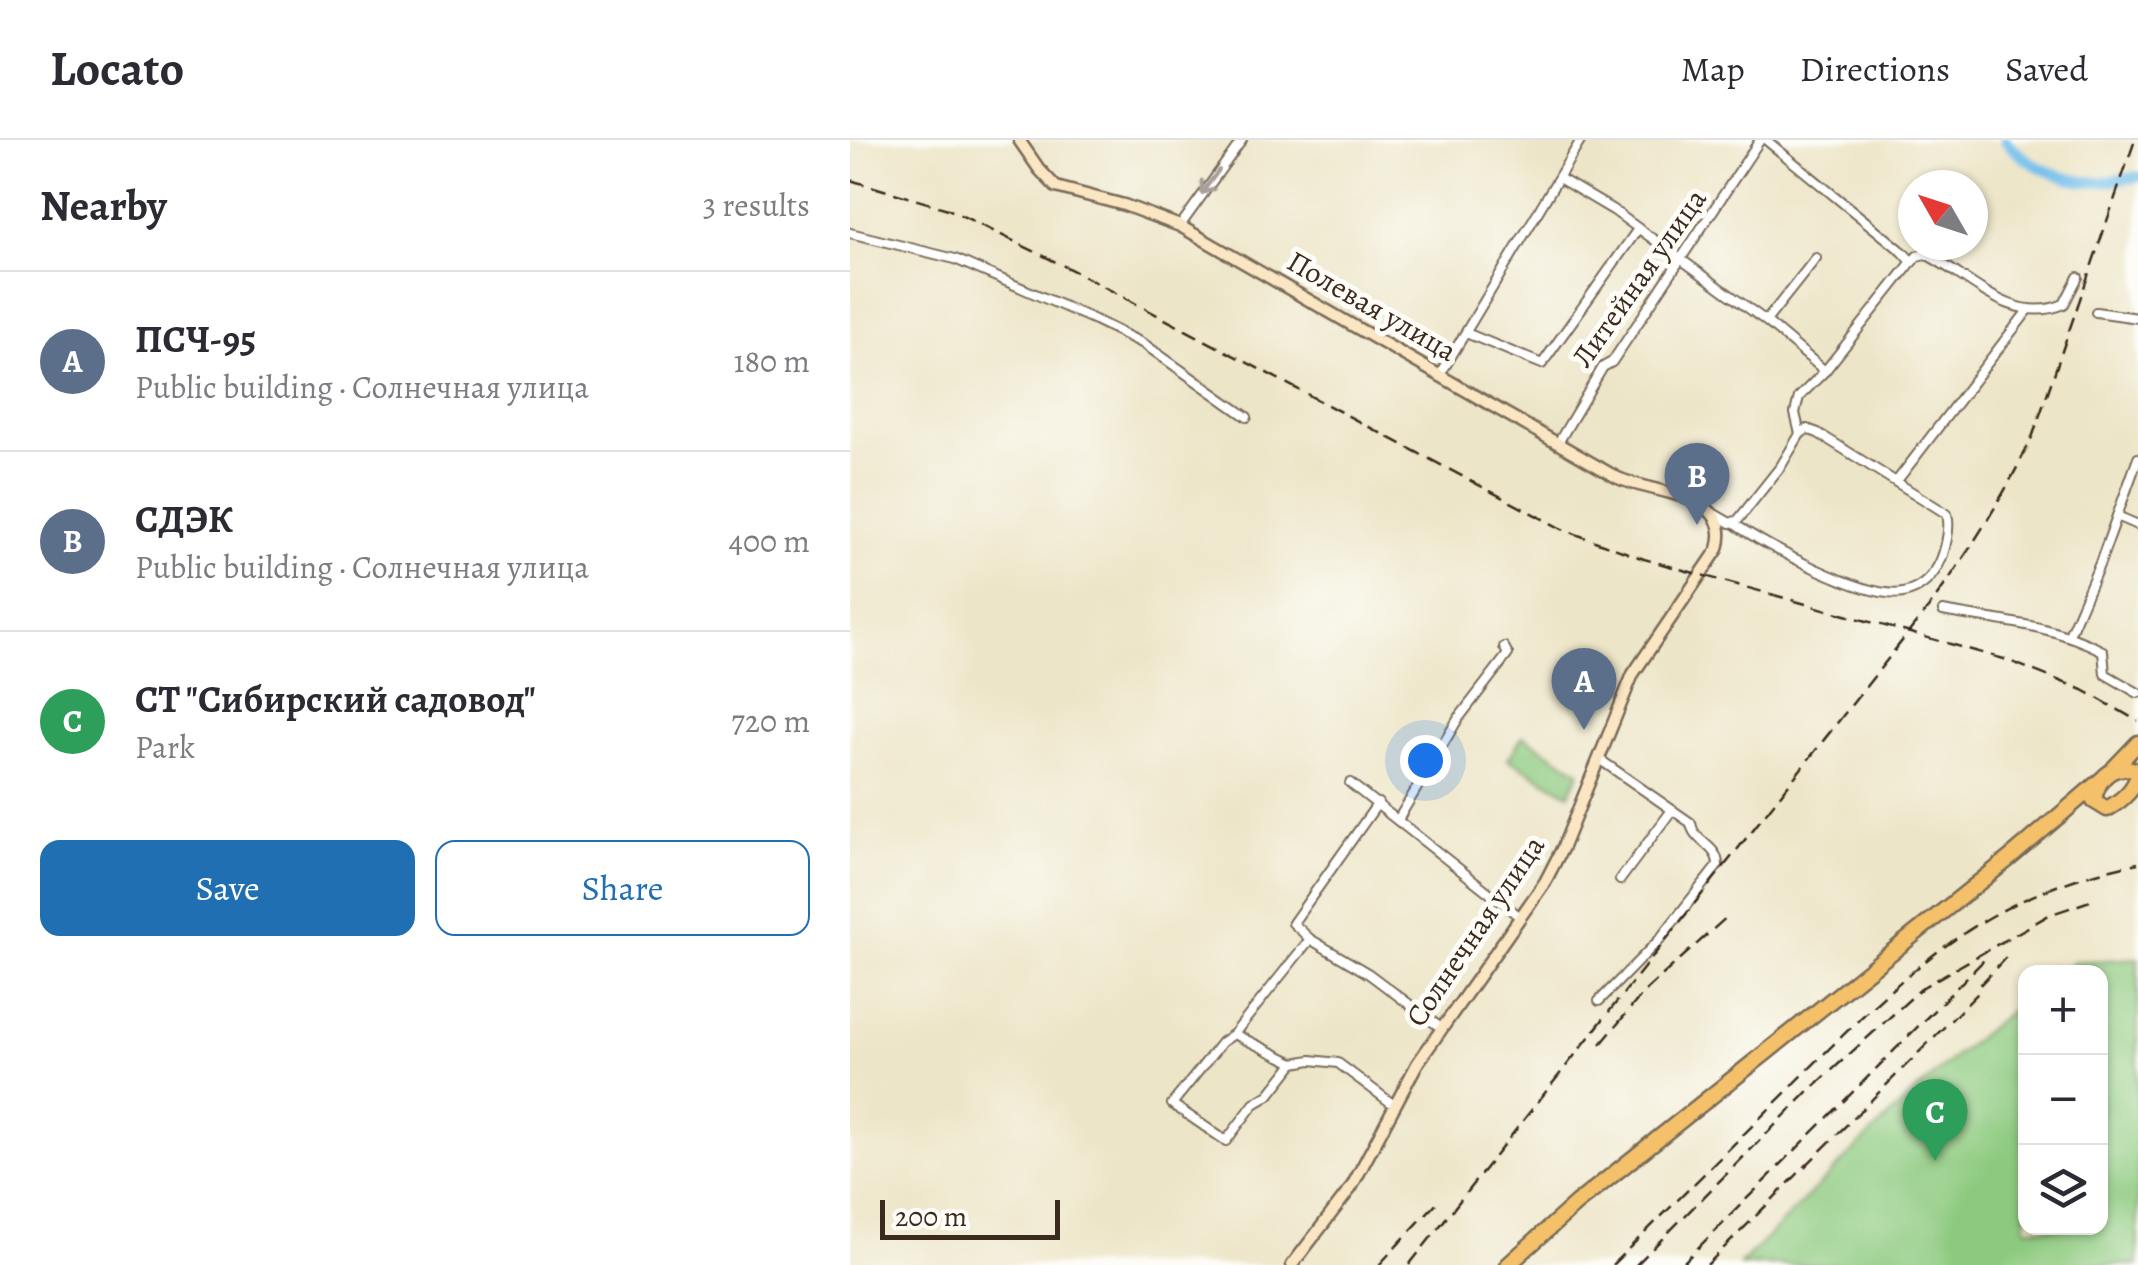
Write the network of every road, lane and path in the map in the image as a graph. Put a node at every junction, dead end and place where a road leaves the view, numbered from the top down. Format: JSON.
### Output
{"nodes":[{"id":1,"x":1019,"y":140,"type":"edge"},
{"id":2,"x":1242,"y":140,"type":"edge"},
{"id":3,"x":1581,"y":140,"type":"edge"},
{"id":4,"x":1764,"y":140,"type":"edge"},
{"id":5,"x":1559,"y":178,"type":"junction"},
{"id":6,"x":1180,"y":226,"type":"junction"},
{"id":7,"x":1638,"y":229,"type":"junction"},
{"id":8,"x":850,"y":234,"type":"edge"},
{"id":9,"x":1898,"y":248,"type":"edge"},
{"id":10,"x":1816,"y":258,"type":"dead end"},
{"id":11,"x":1681,"y":260,"type":"junction"},
{"id":12,"x":1913,"y":260,"type":"edge"},
{"id":13,"x":1936,"y":260,"type":"edge"},
{"id":14,"x":2078,"y":277,"type":"dead end"},
{"id":15,"x":2029,"y":309,"type":"junction"},
{"id":16,"x":2096,"y":312,"type":"dead end"},
{"id":17,"x":2138,"y":318,"type":"edge"},
{"id":18,"x":1766,"y":321,"type":"junction"},
{"id":19,"x":1466,"y":333,"type":"junction"},
{"id":20,"x":1825,"y":371,"type":"junction"},
{"id":21,"x":1440,"y":374,"type":"junction"},
{"id":22,"x":1248,"y":417,"type":"dead end"},
{"id":23,"x":1800,"y":434,"type":"junction"},
{"id":24,"x":1558,"y":443,"type":"junction"},
{"id":25,"x":2138,"y":458,"type":"edge"},
{"id":26,"x":1896,"y":482,"type":"junction"},
{"id":27,"x":1708,"y":510,"type":"junction"},
{"id":28,"x":2117,"y":516,"type":"junction"},
{"id":29,"x":1734,"y":523,"type":"junction"},
{"id":30,"x":2138,"y":525,"type":"edge"},
{"id":31,"x":1943,"y":611,"type":"dead end"},
{"id":32,"x":2069,"y":635,"type":"junction"},
{"id":33,"x":1504,"y":646,"type":"dead end"},
{"id":34,"x":2138,"y":694,"type":"edge"},
{"id":35,"x":2138,"y":743,"type":"edge"},
{"id":36,"x":1599,"y":759,"type":"junction"},
{"id":37,"x":2138,"y":773,"type":"edge"},
{"id":38,"x":2106,"y":776,"type":"junction"},
{"id":39,"x":1350,"y":783,"type":"dead end"},
{"id":40,"x":2132,"y":793,"type":"edge"},
{"id":41,"x":1378,"y":803,"type":"junction"},
{"id":42,"x":2107,"y":809,"type":"junction"},
{"id":43,"x":1672,"y":810,"type":"junction"},
{"id":44,"x":1399,"y":818,"type":"junction"},
{"id":45,"x":2040,"y":834,"type":"junction"},
{"id":46,"x":1620,"y":880,"type":"dead end"},
{"id":47,"x":1520,"y":917,"type":"junction"},
{"id":48,"x":1310,"y":939,"type":"junction"},
{"id":49,"x":1600,"y":1001,"type":"dead end"},
{"id":50,"x":1441,"y":1028,"type":"junction"},
{"id":51,"x":1234,"y":1034,"type":"junction"},
{"id":52,"x":1294,"y":1063,"type":"junction"},
{"id":53,"x":1394,"y":1104,"type":"junction"},
{"id":54,"x":1292,"y":1265,"type":"edge"},
{"id":55,"x":1508,"y":1265,"type":"edge"}],
"edges":[{"from":1,"to":6,"type":"street","name":"Полевая улица"},
{"from":2,"to":6,"type":"street","one_way":true},
{"from":3,"to":5,"type":"street"},
{"from":4,"to":9,"type":"street"},
{"from":4,"to":11,"type":"street","name":"Литейная улица"},
{"from":5,"to":7,"type":"street"},
{"from":5,"to":19,"type":"street"},
{"from":6,"to":21,"type":"street","name":"Полевая улица"},
{"from":7,"to":11,"type":"street"},
{"from":7,"to":19,"type":"street"},
{"from":8,"to":22,"type":"street"},
{"from":10,"to":18,"type":"street"},
{"from":11,"to":18,"type":"street"},
{"from":11,"to":24,"type":"street","name":"Литейная улица"},
{"from":12,"to":20,"type":"street"},
{"from":13,"to":15,"type":"street"},
{"from":14,"to":15,"type":"street"},
{"from":15,"to":26,"type":"street"},
{"from":16,"to":17,"type":"street"},
{"from":18,"to":20,"type":"street"},
{"from":19,"to":21,"type":"street"},
{"from":20,"to":23,"type":"street"},
{"from":21,"to":24,"type":"street","name":"Полевая улица"},
{"from":23,"to":26,"type":"street"},
{"from":23,"to":29,"type":"street"},
{"from":24,"to":27,"type":"street","name":"Полевая улица"},
{"from":25,"to":28,"type":"street"},
{"from":26,"to":29,"type":"street"},
{"from":27,"to":29,"type":"street"},
{"from":27,"to":36,"type":"street","name":"Солнечная улица"},
{"from":28,"to":30,"type":"street"},
{"from":28,"to":32,"type":"street"},
{"from":31,"to":32,"type":"street"},
{"from":32,"to":34,"type":"street"},
{"from":33,"to":44,"type":"street"},
{"from":35,"to":38,"type":"highway"},
{"from":36,"to":43,"type":"street"},
{"from":36,"to":47,"type":"street","name":"Солнечная улица"},
{"from":37,"to":38,"type":"highway"},
{"from":37,"to":40,"type":"highway"},
{"from":38,"to":42,"type":"highway"},
{"from":38,"to":45,"type":"highway"},
{"from":39,"to":41,"type":"street"},
{"from":40,"to":42,"type":"highway"},
{"from":41,"to":44,"type":"street"},
{"from":41,"to":48,"type":"street"},
{"from":42,"to":45,"type":"highway"},
{"from":43,"to":46,"type":"street"},
{"from":43,"to":49,"type":"street"},
{"from":44,"to":47,"type":"street"},
{"from":45,"to":55,"type":"highway"},
{"from":47,"to":50,"type":"street","name":"Солнечная улица"},
{"from":48,"to":50,"type":"street"},
{"from":48,"to":51,"type":"street"},
{"from":50,"to":53,"type":"street","name":"Солнечная улица"},
{"from":51,"to":52,"type":"street"},
{"from":51,"to":52,"type":"street"},
{"from":52,"to":53,"type":"street"},
{"from":53,"to":54,"type":"street","name":"Солнечная улица"}]}
